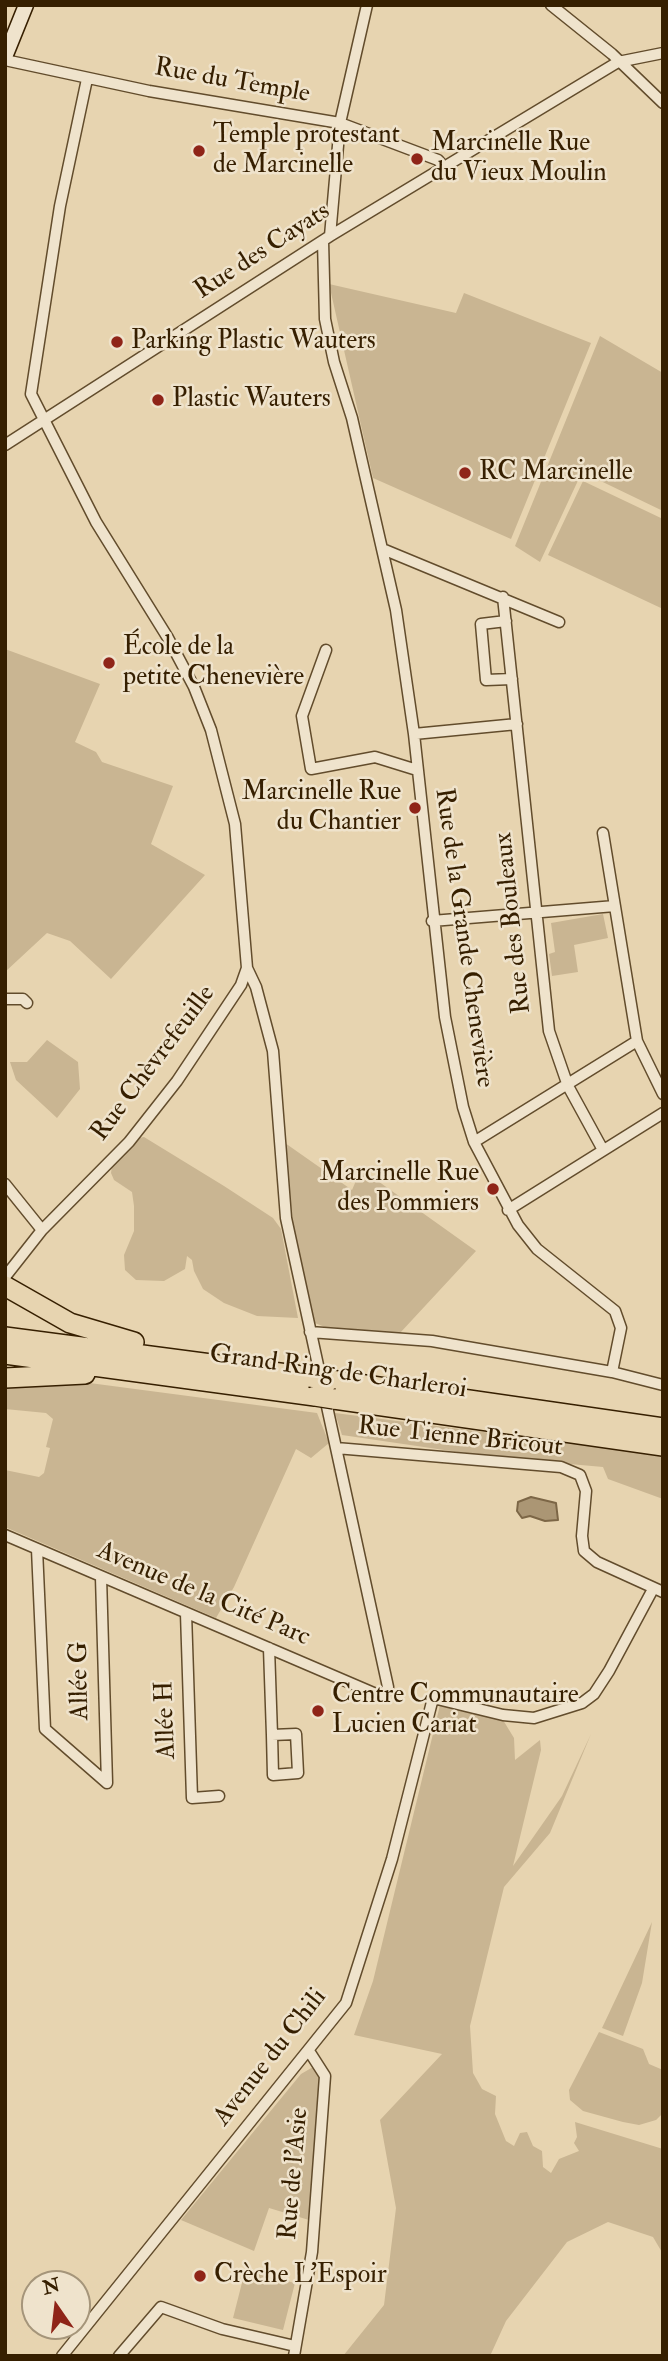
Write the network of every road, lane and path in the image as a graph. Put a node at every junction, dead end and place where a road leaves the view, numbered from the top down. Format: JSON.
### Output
{"nodes":[{"id":1,"x":26,"y":5,"type":"edge"},
{"id":2,"x":367,"y":5,"type":"edge"},
{"id":3,"x":551,"y":5,"type":"edge"},
{"id":4,"x":663,"y":53,"type":"edge"},
{"id":5,"x":5,"y":59,"type":"edge"},
{"id":6,"x":618,"y":62,"type":"junction"},
{"id":7,"x":88,"y":79,"type":"junction"},
{"id":8,"x":663,"y":103,"type":"edge"},
{"id":9,"x":340,"y":123,"type":"junction"},
{"id":10,"x":444,"y":167,"type":"junction"},
{"id":11,"x":326,"y":238,"type":"junction"},
{"id":12,"x":43,"y":420,"type":"junction"},
{"id":13,"x":5,"y":444,"type":"edge"},
{"id":14,"x":385,"y":550,"type":"junction"},
{"id":15,"x":503,"y":597,"type":"junction"},
{"id":16,"x":506,"y":621,"type":"junction"},
{"id":17,"x":559,"y":622,"type":"dead end"},
{"id":18,"x":326,"y":650,"type":"dead end"},
{"id":19,"x":512,"y":679,"type":"junction"},
{"id":20,"x":517,"y":724,"type":"junction"},
{"id":21,"x":414,"y":734,"type":"junction"},
{"id":22,"x":417,"y":770,"type":"junction"},
{"id":23,"x":603,"y":833,"type":"dead end"},
{"id":24,"x":614,"y":906,"type":"junction"},
{"id":25,"x":535,"y":913,"type":"junction"},
{"id":26,"x":432,"y":921,"type":"junction"},
{"id":27,"x":247,"y":968,"type":"junction"},
{"id":28,"x":5,"y":999,"type":"edge"},
{"id":29,"x":27,"y":1003,"type":"dead end"},
{"id":30,"x":637,"y":1041,"type":"junction"},
{"id":31,"x":568,"y":1086,"type":"junction"},
{"id":32,"x":663,"y":1094,"type":"edge"},
{"id":33,"x":663,"y":1113,"type":"edge"},
{"id":34,"x":474,"y":1142,"type":"junction"},
{"id":35,"x":603,"y":1150,"type":"junction"},
{"id":36,"x":5,"y":1184,"type":"edge"},
{"id":37,"x":508,"y":1210,"type":"junction"},
{"id":38,"x":42,"y":1230,"type":"junction"},
{"id":39,"x":5,"y":1277,"type":"edge"},
{"id":40,"x":5,"y":1286,"type":"edge"},
{"id":41,"x":310,"y":1332,"type":"junction"},
{"id":42,"x":5,"y":1337,"type":"edge"},
{"id":43,"x":5,"y":1354,"type":"edge"},
{"id":44,"x":178,"y":1358,"type":"junction"},
{"id":45,"x":127,"y":1369,"type":"junction"},
{"id":46,"x":612,"y":1372,"type":"junction"},
{"id":47,"x":5,"y":1378,"type":"edge"},
{"id":48,"x":663,"y":1384,"type":"edge"},
{"id":49,"x":322,"y":1388,"type":"junction"},
{"id":50,"x":663,"y":1428,"type":"edge"},
{"id":51,"x":663,"y":1446,"type":"edge"},
{"id":52,"x":336,"y":1448,"type":"junction"},
{"id":53,"x":5,"y":1535,"type":"edge"},
{"id":54,"x":37,"y":1549,"type":"junction"},
{"id":55,"x":101,"y":1577,"type":"junction"},
{"id":56,"x":658,"y":1591,"type":"edge"},
{"id":57,"x":186,"y":1613,"type":"junction"},
{"id":58,"x":269,"y":1648,"type":"junction"},
{"id":59,"x":272,"y":1735,"type":"dead end"},
{"id":60,"x":219,"y":1796,"type":"dead end"},
{"id":61,"x":309,"y":2051,"type":"junction"},
{"id":62,"x":295,"y":2351,"type":"edge"},
{"id":63,"x":69,"y":2353,"type":"edge"},
{"id":64,"x":119,"y":2356,"type":"edge"}],
"edges":[{"from":1,"to":5,"type":"main road"},
{"from":2,"to":9,"type":"street","name":"Rue de la Grande Chenevière"},
{"from":3,"to":6,"type":"street"},
{"from":4,"to":6,"type":"street","name":"Rue des Cayats"},
{"from":5,"to":7,"type":"street","name":"Rue du Temple"},
{"from":6,"to":8,"type":"street"},
{"from":6,"to":10,"type":"street","name":"Rue des Cayats"},
{"from":7,"to":9,"type":"street","name":"Rue du Temple"},
{"from":7,"to":12,"type":"street"},
{"from":9,"to":10,"type":"street","name":"Rue du Temple"},
{"from":9,"to":11,"type":"street","name":"Rue de la Grande Chenevière"},
{"from":10,"to":11,"type":"street","name":"Rue des Cayats"},
{"from":11,"to":12,"type":"street","name":"Rue des Cayats"},
{"from":11,"to":14,"type":"street","name":"Rue de la Grande Chenevière"},
{"from":12,"to":13,"type":"street","name":"Rue des Cayats"},
{"from":12,"to":27,"type":"street"},
{"from":14,"to":15,"type":"street"},
{"from":14,"to":21,"type":"street","name":"Rue de la Grande Chenevière"},
{"from":15,"to":16,"type":"street","name":"Rue des Bouleaux"},
{"from":15,"to":17,"type":"street"},
{"from":16,"to":19,"type":"street","name":"Rue des Bouleaux"},
{"from":16,"to":19,"type":"street"},
{"from":18,"to":22,"type":"street"},
{"from":19,"to":20,"type":"street","name":"Rue des Bouleaux"},
{"from":20,"to":21,"type":"street"},
{"from":20,"to":25,"type":"street","name":"Rue des Bouleaux"},
{"from":21,"to":22,"type":"street","name":"Rue de la Grande Chenevière"},
{"from":22,"to":26,"type":"street","name":"Rue de la Grande Chenevière"},
{"from":23,"to":24,"type":"street"},
{"from":24,"to":25,"type":"street"},
{"from":24,"to":30,"type":"street"},
{"from":25,"to":26,"type":"street"},
{"from":25,"to":31,"type":"street","name":"Rue des Bouleaux"},
{"from":26,"to":34,"type":"street","name":"Rue de la Grande Chenevière"},
{"from":27,"to":38,"type":"street","name":"Rue Chèvrefeuille"},
{"from":27,"to":41,"type":"street"},
{"from":28,"to":29,"type":"street"},
{"from":30,"to":31,"type":"street"},
{"from":30,"to":32,"type":"street"},
{"from":31,"to":34,"type":"street"},
{"from":31,"to":35,"type":"street","name":"Rue des Bouleaux"},
{"from":33,"to":35,"type":"street"},
{"from":34,"to":37,"type":"street","name":"Rue de la Grande Chenevière"},
{"from":35,"to":37,"type":"street"},
{"from":36,"to":38,"type":"street"},
{"from":37,"to":46,"type":"street","name":"Rue de la Grande Chenevière"},
{"from":38,"to":39,"type":"street","name":"Rue Chèvrefeuille"},
{"from":40,"to":44,"type":"highway"},
{"from":41,"to":46,"type":"street"},
{"from":41,"to":52,"type":"street"},
{"from":42,"to":44,"type":"highway","name":"Grand Ring de Charleroi"},
{"from":43,"to":45,"type":"highway","name":"Grand Ring de Charleroi"},
{"from":44,"to":49,"type":"highway","name":"Grand Ring de Charleroi"},
{"from":45,"to":47,"type":"highway"},
{"from":45,"to":49,"type":"highway","name":"Grand Ring de Charleroi"},
{"from":46,"to":48,"type":"street"},
{"from":49,"to":50,"type":"highway","name":"Grand Ring de Charleroi"},
{"from":49,"to":51,"type":"highway","name":"Grand Ring de Charleroi"},
{"from":52,"to":56,"type":"street","name":"Rue Tienne Bricout"},
{"from":52,"to":58,"type":"street","name":"Avenue de la Cité Parc"},
{"from":53,"to":54,"type":"street","name":"Avenue de la Cité Parc"},
{"from":54,"to":55,"type":"street","name":"Avenue de la Cité Parc"},
{"from":54,"to":55,"type":"street","name":"Allée G"},
{"from":55,"to":57,"type":"street","name":"Avenue de la Cité Parc"},
{"from":56,"to":61,"type":"street","name":"Avenue du Chili"},
{"from":57,"to":58,"type":"street","name":"Avenue de la Cité Parc"},
{"from":57,"to":60,"type":"street","name":"Allée H"},
{"from":58,"to":59,"type":"street"},
{"from":61,"to":62,"type":"street","name":"Rue de l'Asie"},
{"from":61,"to":63,"type":"street","name":"Avenue du Chili"},
{"from":62,"to":64,"type":"street","name":"Rue de l'Asie"}]}
